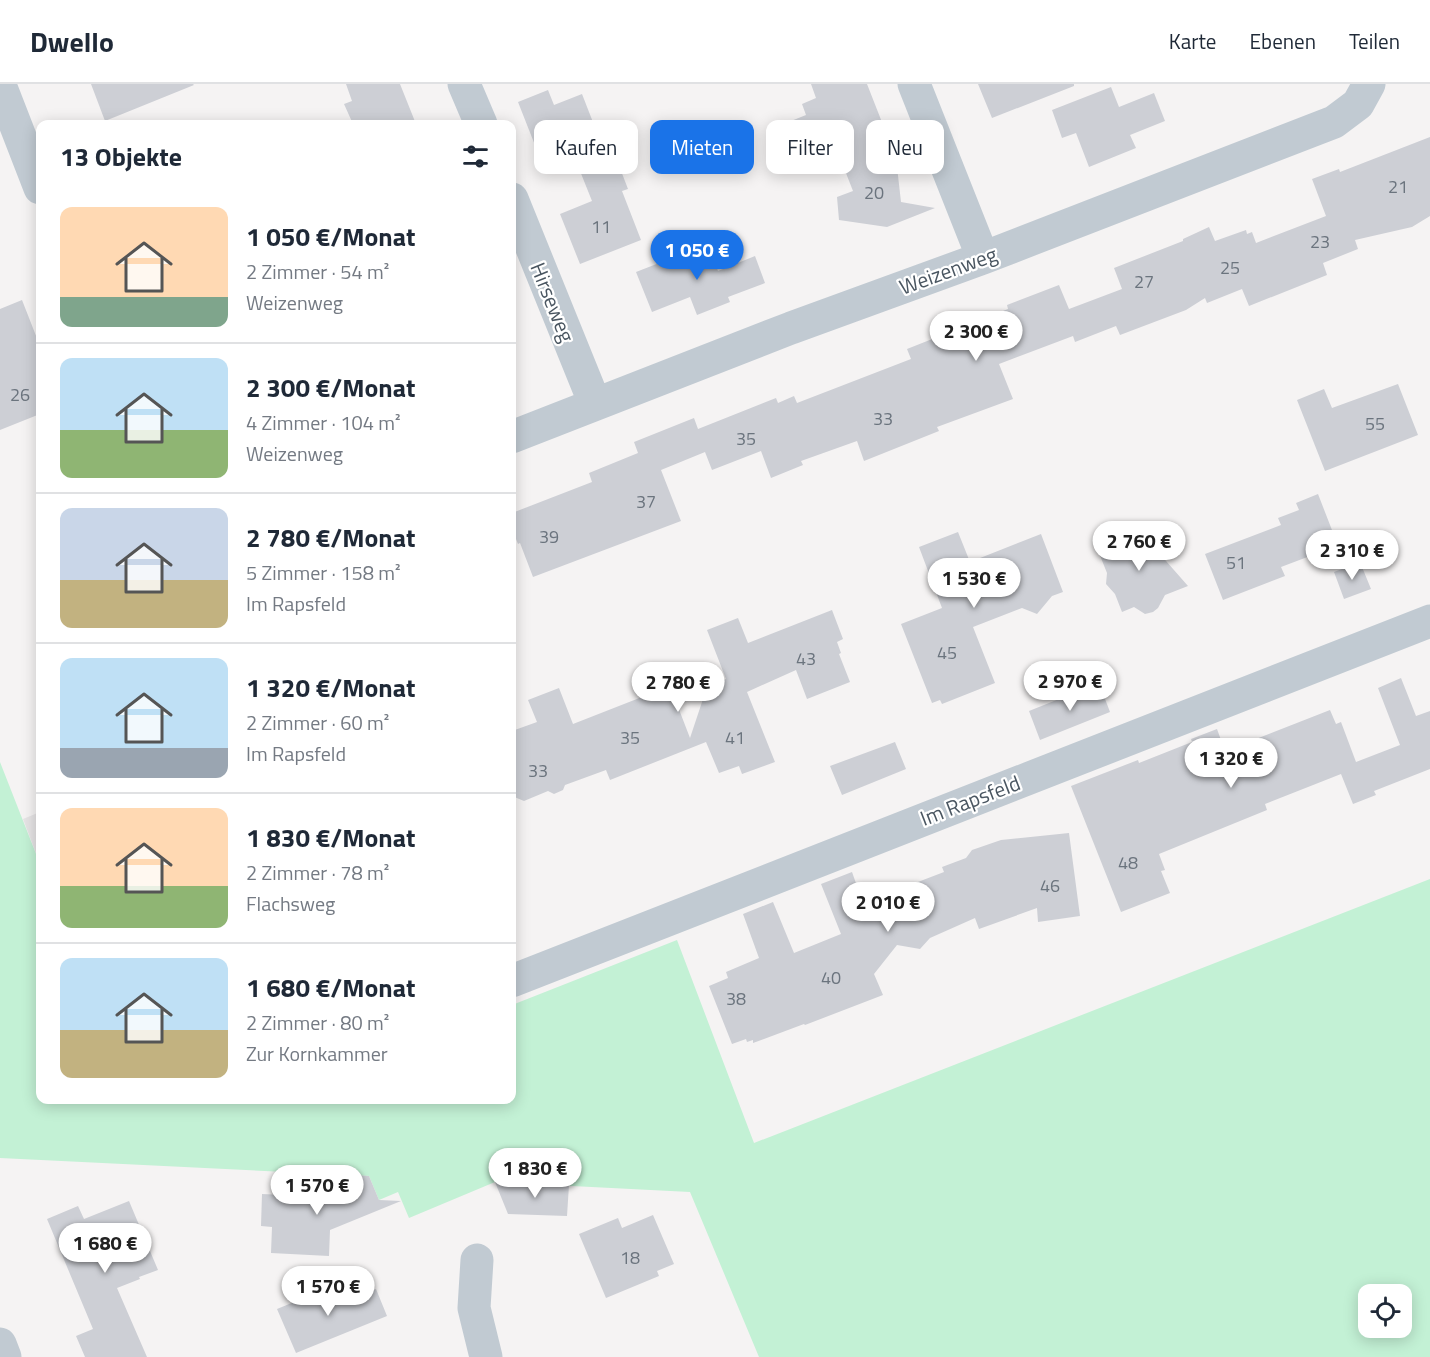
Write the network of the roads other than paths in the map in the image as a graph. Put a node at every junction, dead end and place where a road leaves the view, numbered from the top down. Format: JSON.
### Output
{"nodes":[{"id":1,"x":464,"y":84,"type":"edge"},
{"id":2,"x":914,"y":84,"type":"edge"},
{"id":3,"x":1369,"y":84,"type":"edge"},
{"id":4,"x":0,"y":85,"type":"edge"},
{"id":5,"x":479,"y":120,"type":"edge"},
{"id":6,"x":36,"y":178,"type":"edge"},
{"id":7,"x":516,"y":209,"type":"edge"},
{"id":8,"x":983,"y":258,"type":"junction"},
{"id":9,"x":595,"y":404,"type":"junction"},
{"id":10,"x":516,"y":435,"type":"edge"},
{"id":11,"x":1430,"y":621,"type":"edge"},
{"id":12,"x":516,"y":979,"type":"edge"},
{"id":13,"x":477,"y":1260,"type":"dead end"},
{"id":14,"x":0,"y":1344,"type":"edge"},
{"id":15,"x":5,"y":1357,"type":"edge"},
{"id":16,"x":486,"y":1357,"type":"edge"}],
"edges":[{"from":1,"to":5,"type":"street"},
{"from":2,"to":8,"type":"street"},
{"from":3,"to":8,"type":"street","name":"Weizenweg"},
{"from":4,"to":6,"type":"street"},
{"from":7,"to":9,"type":"street","name":"Hirseweg"},
{"from":8,"to":9,"type":"street","name":"Weizenweg"},
{"from":9,"to":10,"type":"street","name":"Weizenweg"},
{"from":11,"to":12,"type":"street","name":"Im Rapsfeld"},
{"from":13,"to":16,"type":"street"},
{"from":14,"to":15,"type":"street"}]}
